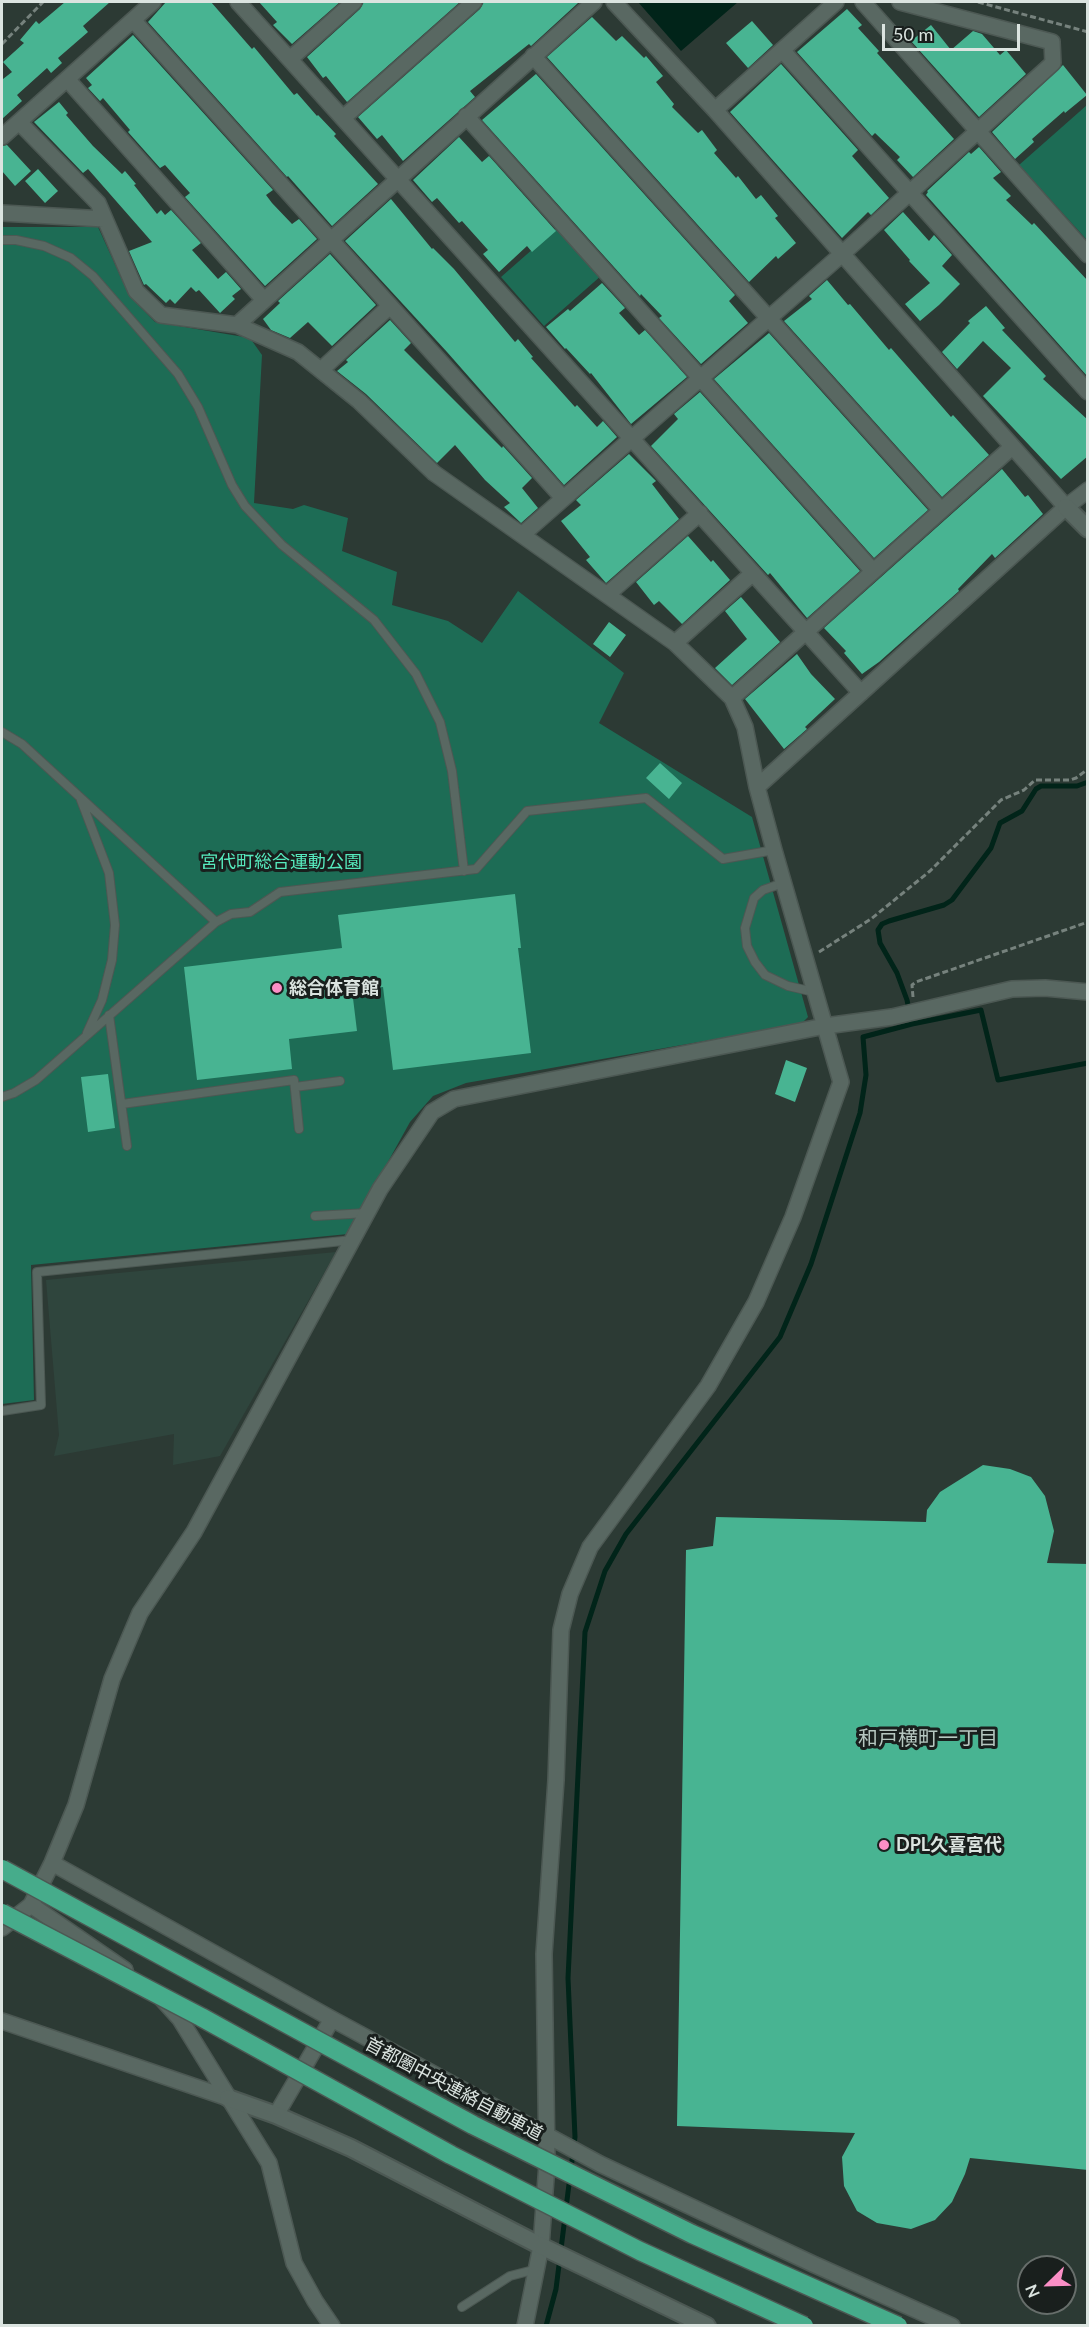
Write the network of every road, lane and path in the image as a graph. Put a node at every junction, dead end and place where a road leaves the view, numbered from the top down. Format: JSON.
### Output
{"nodes":[{"id":1,"x":43,"y":2,"type":"edge"},
{"id":2,"x":153,"y":2,"type":"edge"},
{"id":3,"x":238,"y":2,"type":"edge"},
{"id":4,"x":354,"y":2,"type":"edge"},
{"id":5,"x":474,"y":2,"type":"edge"},
{"id":6,"x":594,"y":2,"type":"edge"},
{"id":7,"x":614,"y":2,"type":"edge"},
{"id":8,"x":836,"y":2,"type":"edge"},
{"id":9,"x":863,"y":2,"type":"edge"},
{"id":10,"x":900,"y":2,"type":"edge"},
{"id":11,"x":978,"y":2,"type":"edge"},
{"id":12,"x":133,"y":20,"type":"junction"},
{"id":13,"x":1088,"y":32,"type":"edge"},
{"id":14,"x":2,"y":44,"type":"edge"},
{"id":15,"x":782,"y":50,"type":"junction"},
{"id":16,"x":533,"y":56,"type":"junction"},
{"id":17,"x":290,"y":59,"type":"junction"},
{"id":18,"x":66,"y":79,"type":"junction"},
{"id":19,"x":715,"y":110,"type":"junction"},
{"id":20,"x":466,"y":116,"type":"junction"},
{"id":21,"x":343,"y":118,"type":"junction"},
{"id":22,"x":19,"y":122,"type":"junction"},
{"id":23,"x":977,"y":131,"type":"junction"},
{"id":24,"x":2,"y":137,"type":"edge"},
{"id":25,"x":397,"y":178,"type":"junction"},
{"id":26,"x":909,"y":192,"type":"junction"},
{"id":27,"x":2,"y":213,"type":"edge"},
{"id":28,"x":104,"y":219,"type":"junction"},
{"id":29,"x":2,"y":240,"type":"edge"},
{"id":30,"x":330,"y":240,"type":"junction"},
{"id":31,"x":842,"y":254,"type":"junction"},
{"id":32,"x":1088,"y":255,"type":"edge"},
{"id":33,"x":264,"y":300,"type":"junction"},
{"id":34,"x":390,"y":306,"type":"junction"},
{"id":35,"x":769,"y":319,"type":"junction"},
{"id":36,"x":237,"y":325,"type":"junction"},
{"id":37,"x":321,"y":370,"type":"junction"},
{"id":38,"x":702,"y":379,"type":"junction"},
{"id":39,"x":1088,"y":392,"type":"edge"},
{"id":40,"x":634,"y":439,"type":"junction"},
{"id":41,"x":1012,"y":447,"type":"junction"},
{"id":42,"x":1088,"y":490,"type":"edge"},
{"id":43,"x":563,"y":498,"type":"junction"},
{"id":44,"x":1066,"y":507,"type":"junction"},
{"id":45,"x":941,"y":510,"type":"junction"},
{"id":46,"x":700,"y":513,"type":"junction"},
{"id":47,"x":1088,"y":530,"type":"edge"},
{"id":48,"x":523,"y":534,"type":"junction"},
{"id":49,"x":873,"y":571,"type":"junction"},
{"id":50,"x":753,"y":573,"type":"junction"},
{"id":51,"x":608,"y":594,"type":"junction"},
{"id":52,"x":806,"y":632,"type":"junction"},
{"id":53,"x":675,"y":643,"type":"junction"},
{"id":54,"x":861,"y":693,"type":"junction"},
{"id":55,"x":732,"y":698,"type":"junction"},
{"id":56,"x":2,"y":732,"type":"edge"},
{"id":57,"x":1088,"y":769,"type":"edge"},
{"id":58,"x":757,"y":787,"type":"junction"},
{"id":59,"x":80,"y":797,"type":"junction"},
{"id":60,"x":774,"y":850,"type":"junction"},
{"id":61,"x":464,"y":871,"type":"junction"},
{"id":62,"x":783,"y":883,"type":"junction"},
{"id":63,"x":216,"y":922,"type":"junction"},
{"id":64,"x":1088,"y":922,"type":"edge"},
{"id":65,"x":804,"y":958,"type":"junction"},
{"id":66,"x":814,"y":992,"type":"junction"},
{"id":67,"x":1088,"y":992,"type":"edge"},
{"id":68,"x":918,"y":1011,"type":"junction"},
{"id":69,"x":109,"y":1015,"type":"junction"},
{"id":70,"x":825,"y":1026,"type":"junction"},
{"id":71,"x":85,"y":1037,"type":"junction"},
{"id":72,"x":340,"y":1081,"type":"dead end"},
{"id":73,"x":295,"y":1087,"type":"junction"},
{"id":74,"x":2,"y":1097,"type":"edge"},
{"id":75,"x":122,"y":1104,"type":"junction"},
{"id":76,"x":299,"y":1129,"type":"dead end"},
{"id":77,"x":127,"y":1146,"type":"dead end"},
{"id":78,"x":368,"y":1213,"type":"junction"},
{"id":79,"x":315,"y":1216,"type":"dead end"},
{"id":80,"x":353,"y":1240,"type":"junction"},
{"id":81,"x":2,"y":1411,"type":"edge"},
{"id":82,"x":52,"y":1863,"type":"junction"},
{"id":83,"x":2,"y":1869,"type":"edge"},
{"id":84,"x":31,"y":1905,"type":"junction"},
{"id":85,"x":2,"y":1913,"type":"edge"},
{"id":86,"x":2,"y":1928,"type":"edge"},
{"id":87,"x":332,"y":2019,"type":"junction"},
{"id":88,"x":2,"y":2021,"type":"edge"},
{"id":89,"x":228,"y":2098,"type":"junction"},
{"id":90,"x":276,"y":2115,"type":"junction"},
{"id":91,"x":546,"y":2135,"type":"junction"},
{"id":92,"x":541,"y":2246,"type":"junction"},
{"id":93,"x":537,"y":2269,"type":"junction"},
{"id":94,"x":462,"y":2307,"type":"dead end"},
{"id":95,"x":332,"y":2325,"type":"edge"},
{"id":96,"x":525,"y":2325,"type":"edge"},
{"id":97,"x":707,"y":2325,"type":"edge"},
{"id":98,"x":804,"y":2325,"type":"edge"},
{"id":99,"x":898,"y":2325,"type":"edge"},
{"id":100,"x":952,"y":2325,"type":"edge"}],
"edges":[{"from":1,"to":14,"type":"path"},
{"from":2,"to":12,"type":"street"},
{"from":3,"to":17,"type":"street"},
{"from":4,"to":17,"type":"street"},
{"from":5,"to":21,"type":"street"},
{"from":6,"to":16,"type":"street"},
{"from":7,"to":19,"type":"street"},
{"from":8,"to":15,"type":"street"},
{"from":9,"to":23,"type":"street"},
{"from":10,"to":23,"type":"street"},
{"from":11,"to":13,"type":"path"},
{"from":12,"to":18,"type":"street"},
{"from":12,"to":30,"type":"street"},
{"from":15,"to":19,"type":"street"},
{"from":15,"to":26,"type":"street"},
{"from":16,"to":20,"type":"street"},
{"from":16,"to":35,"type":"street"},
{"from":17,"to":21,"type":"street"},
{"from":18,"to":22,"type":"street"},
{"from":18,"to":33,"type":"street"},
{"from":19,"to":31,"type":"street"},
{"from":20,"to":25,"type":"street"},
{"from":20,"to":38,"type":"street"},
{"from":21,"to":25,"type":"street"},
{"from":22,"to":24,"type":"street"},
{"from":22,"to":28,"type":"street"},
{"from":23,"to":26,"type":"street"},
{"from":23,"to":32,"type":"street"},
{"from":25,"to":30,"type":"street"},
{"from":25,"to":40,"type":"street"},
{"from":26,"to":31,"type":"street"},
{"from":26,"to":39,"type":"street"},
{"from":27,"to":28,"type":"street"},
{"from":28,"to":36,"type":"street"},
{"from":29,"to":61,"type":"lane"},
{"from":30,"to":33,"type":"street"},
{"from":30,"to":34,"type":"street"},
{"from":31,"to":35,"type":"street"},
{"from":31,"to":41,"type":"street"},
{"from":33,"to":36,"type":"street"},
{"from":34,"to":37,"type":"street"},
{"from":34,"to":43,"type":"street"},
{"from":35,"to":38,"type":"street"},
{"from":35,"to":45,"type":"street"},
{"from":36,"to":37,"type":"street"},
{"from":37,"to":48,"type":"street"},
{"from":38,"to":40,"type":"street"},
{"from":38,"to":49,"type":"street"},
{"from":40,"to":43,"type":"street"},
{"from":40,"to":46,"type":"street"},
{"from":41,"to":44,"type":"street"},
{"from":41,"to":45,"type":"street"},
{"from":42,"to":44,"type":"street"},
{"from":43,"to":48,"type":"street"},
{"from":44,"to":47,"type":"street"},
{"from":44,"to":54,"type":"street"},
{"from":45,"to":49,"type":"street"},
{"from":46,"to":50,"type":"street"},
{"from":46,"to":51,"type":"street"},
{"from":48,"to":51,"type":"street"},
{"from":49,"to":52,"type":"street"},
{"from":50,"to":52,"type":"street"},
{"from":50,"to":53,"type":"street"},
{"from":51,"to":53,"type":"street"},
{"from":52,"to":54,"type":"street"},
{"from":52,"to":55,"type":"street"},
{"from":53,"to":55,"type":"street"},
{"from":54,"to":58,"type":"street"},
{"from":55,"to":58,"type":"street"},
{"from":56,"to":59,"type":"lane"},
{"from":57,"to":65,"type":"path"},
{"from":58,"to":60,"type":"street"},
{"from":59,"to":63,"type":"lane"},
{"from":59,"to":71,"type":"lane"},
{"from":60,"to":61,"type":"lane"},
{"from":60,"to":62,"type":"street"},
{"from":61,"to":63,"type":"lane"},
{"from":62,"to":65,"type":"street"},
{"from":62,"to":66,"type":"lane"},
{"from":63,"to":69,"type":"lane"},
{"from":64,"to":68,"type":"path"},
{"from":65,"to":66,"type":"street"},
{"from":66,"to":70,"type":"street"},
{"from":67,"to":68,"type":"street"},
{"from":68,"to":70,"type":"street"},
{"from":69,"to":71,"type":"lane"},
{"from":69,"to":75,"type":"lane"},
{"from":70,"to":78,"type":"street"},
{"from":70,"to":91,"type":"street"},
{"from":71,"to":74,"type":"lane"},
{"from":72,"to":73,"type":"lane"},
{"from":73,"to":75,"type":"lane"},
{"from":73,"to":76,"type":"lane"},
{"from":75,"to":77,"type":"lane"},
{"from":78,"to":79,"type":"lane"},
{"from":78,"to":80,"type":"street"},
{"from":80,"to":81,"type":"lane"},
{"from":80,"to":82,"type":"street"},
{"from":82,"to":84,"type":"street"},
{"from":82,"to":87,"type":"street"},
{"from":83,"to":99,"type":"highway","name":"首都圏中央連絡自動車道","bridge":true},
{"from":84,"to":86,"type":"street"},
{"from":84,"to":89,"type":"street"},
{"from":85,"to":98,"type":"highway","bridge":true},
{"from":87,"to":90,"type":"street"},
{"from":87,"to":91,"type":"street"},
{"from":88,"to":89,"type":"street"},
{"from":89,"to":90,"type":"street"},
{"from":89,"to":95,"type":"street"},
{"from":90,"to":92,"type":"street"},
{"from":91,"to":92,"type":"street"},
{"from":91,"to":100,"type":"street"},
{"from":92,"to":93,"type":"street"},
{"from":92,"to":97,"type":"street"},
{"from":93,"to":94,"type":"lane"},
{"from":93,"to":96,"type":"street"}]}
